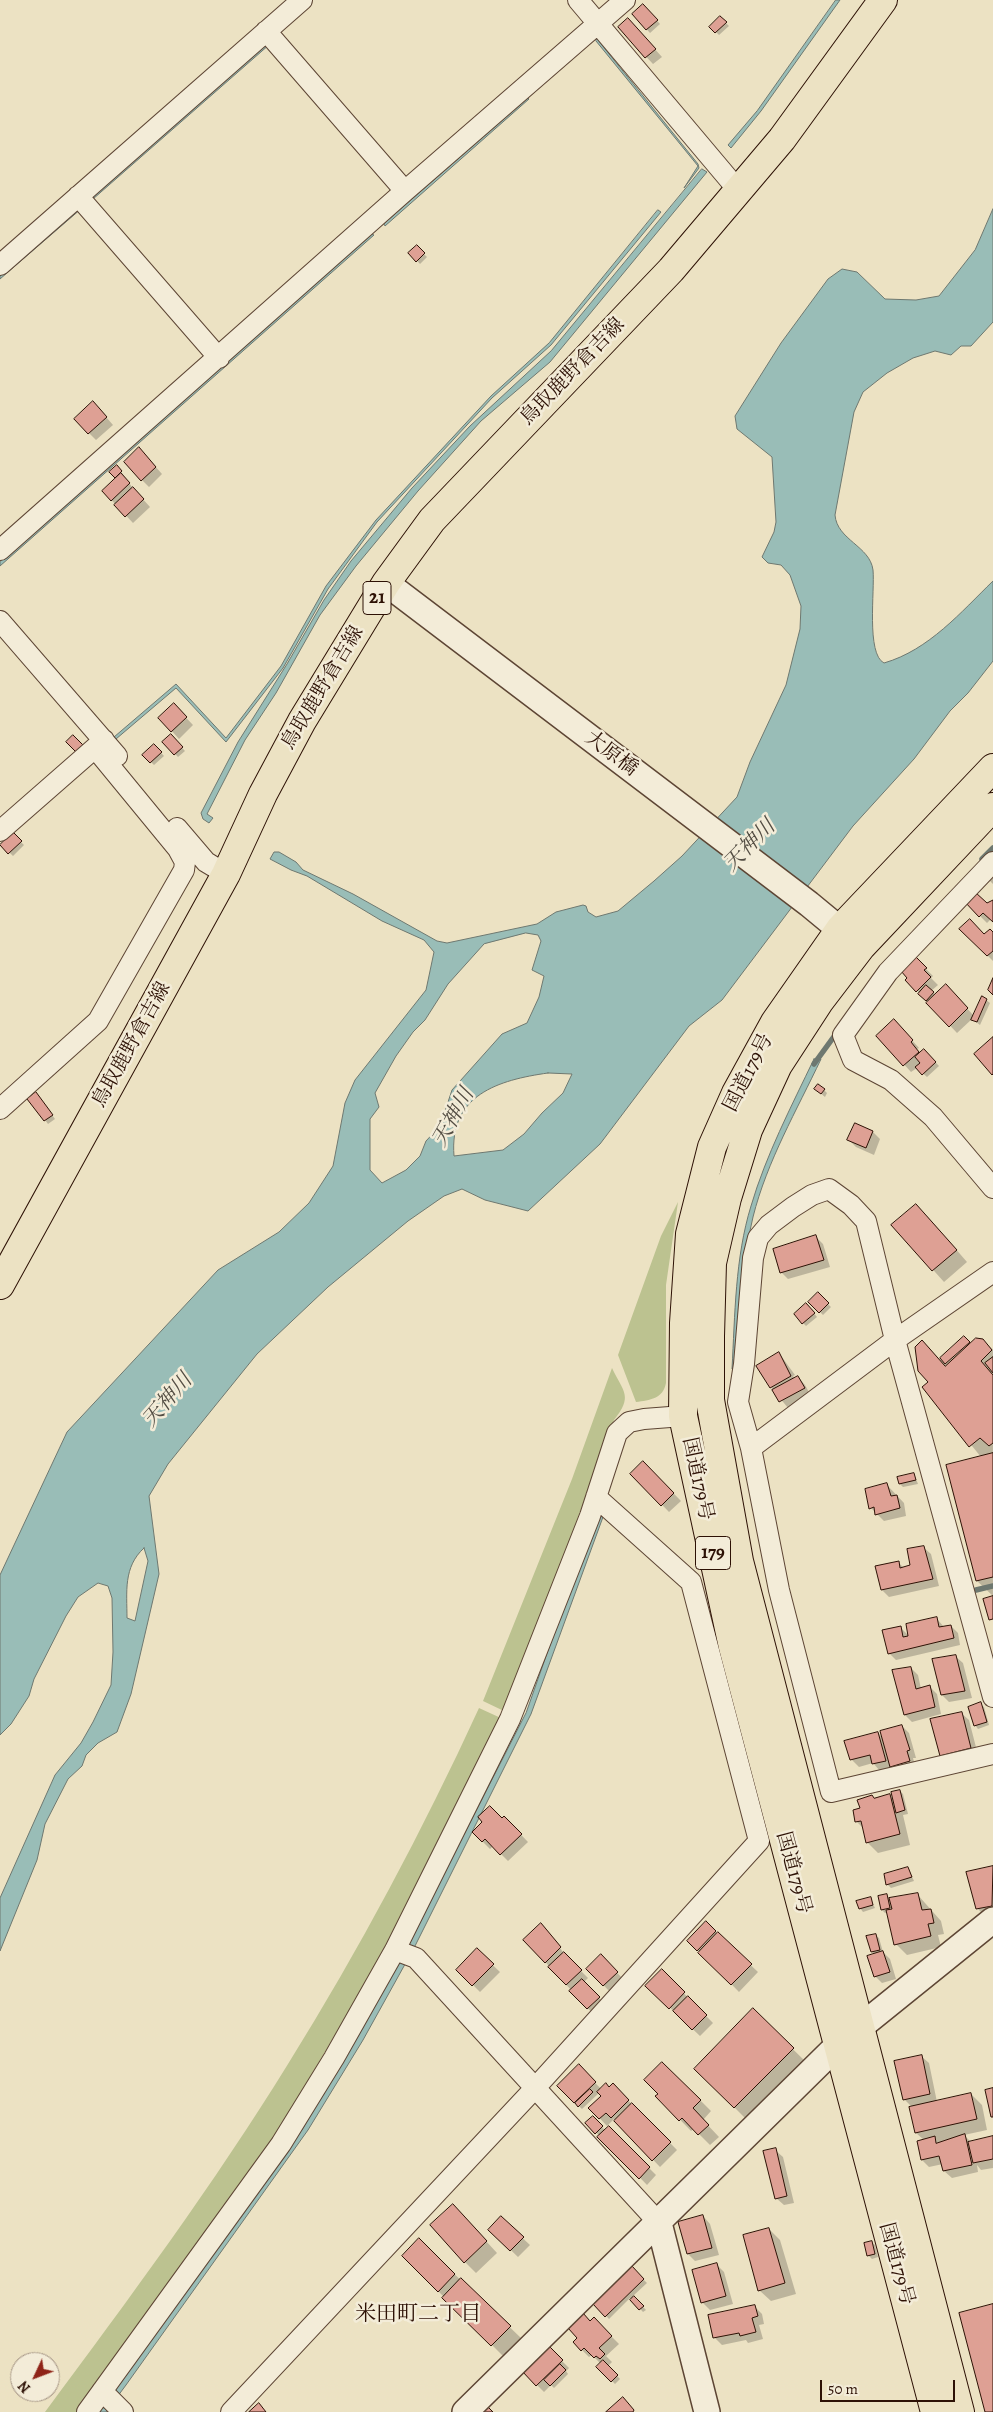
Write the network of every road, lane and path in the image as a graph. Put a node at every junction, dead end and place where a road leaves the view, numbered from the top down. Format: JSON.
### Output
{"nodes":[{"id":1,"x":302,"y":0,"type":"edge"},
{"id":2,"x":578,"y":0,"type":"edge"},
{"id":3,"x":625,"y":0,"type":"edge"},
{"id":4,"x":883,"y":0,"type":"edge"},
{"id":5,"x":598,"y":24,"type":"junction"},
{"id":6,"x":266,"y":31,"type":"junction"},
{"id":7,"x":738,"y":190,"type":"junction"},
{"id":8,"x":405,"y":191,"type":"junction"},
{"id":9,"x":78,"y":196,"type":"junction"},
{"id":10,"x":0,"y":265,"type":"edge"},
{"id":11,"x":219,"y":358,"type":"junction"},
{"id":12,"x":0,"y":550,"type":"edge"},
{"id":13,"x":386,"y":583,"type":"junction"},
{"id":14,"x":0,"y":621,"type":"edge"},
{"id":15,"x":99,"y":744,"type":"junction"},
{"id":16,"x":993,"y":768,"type":"edge"},
{"id":17,"x":993,"y":807,"type":"edge"},
{"id":18,"x":0,"y":831,"type":"edge"},
{"id":19,"x":993,"y":862,"type":"edge"},
{"id":20,"x":226,"y":874,"type":"junction"},
{"id":21,"x":840,"y":928,"type":"junction"},
{"id":22,"x":861,"y":947,"type":"junction"},
{"id":23,"x":0,"y":1109,"type":"edge"},
{"id":24,"x":993,"y":1188,"type":"edge"},
{"id":25,"x":993,"y":1272,"type":"edge"},
{"id":26,"x":0,"y":1285,"type":"edge"},
{"id":27,"x":895,"y":1340,"type":"junction"},
{"id":28,"x":683,"y":1416,"type":"junction"},
{"id":29,"x":751,"y":1448,"type":"junction"},
{"id":30,"x":596,"y":1497,"type":"junction"},
{"id":31,"x":993,"y":1697,"type":"edge"},
{"id":32,"x":993,"y":1754,"type":"edge"},
{"id":33,"x":993,"y":1920,"type":"edge"},
{"id":34,"x":395,"y":1950,"type":"junction"},
{"id":35,"x":860,"y":2026,"type":"junction"},
{"id":36,"x":838,"y":2045,"type":"junction"},
{"id":37,"x":536,"y":2087,"type":"junction"},
{"id":38,"x":659,"y":2223,"type":"junction"},
{"id":39,"x":102,"y":2391,"type":"junction"},
{"id":40,"x":87,"y":2412,"type":"edge"},
{"id":41,"x":123,"y":2412,"type":"edge"},
{"id":42,"x":231,"y":2412,"type":"edge"},
{"id":43,"x":465,"y":2412,"type":"edge"},
{"id":44,"x":707,"y":2412,"type":"edge"},
{"id":45,"x":935,"y":2412,"type":"edge"},
{"id":46,"x":960,"y":2412,"type":"edge"}],
"edges":[{"from":1,"to":6,"type":"street"},
{"from":2,"to":5,"type":"street"},
{"from":3,"to":5,"type":"street"},
{"from":4,"to":7,"type":"main road","name":"鳥取鹿野倉吉線","number":"21"},
{"from":5,"to":7,"type":"street"},
{"from":5,"to":8,"type":"street"},
{"from":6,"to":8,"type":"street"},
{"from":6,"to":9,"type":"street"},
{"from":7,"to":13,"type":"main road","name":"鳥取鹿野倉吉線","number":"21"},
{"from":8,"to":11,"type":"street"},
{"from":9,"to":10,"type":"street"},
{"from":9,"to":11,"type":"street"},
{"from":11,"to":12,"type":"street"},
{"from":13,"to":20,"type":"main road","name":"鳥取鹿野倉吉線","number":"21"},
{"from":13,"to":21,"type":"street","name":"大原橋"},
{"from":14,"to":15,"type":"street"},
{"from":15,"to":18,"type":"street"},
{"from":15,"to":20,"type":"street"},
{"from":15,"to":23,"type":"street"},
{"from":16,"to":21,"type":"main road","name":"国道179号","number":"179"},
{"from":17,"to":22,"type":"main road","name":"国道179号","number":"179"},
{"from":19,"to":24,"type":"street"},
{"from":20,"to":26,"type":"main road","name":"鳥取鹿野倉吉線","number":"21"},
{"from":21,"to":22,"type":"street","name":"大原橋"},
{"from":21,"to":28,"type":"main road","name":"国道179号","number":"179"},
{"from":22,"to":35,"type":"main road","name":"国道179号","number":"179"},
{"from":25,"to":27,"type":"street"},
{"from":27,"to":29,"type":"street"},
{"from":27,"to":29,"type":"street"},
{"from":27,"to":31,"type":"street"},
{"from":28,"to":30,"type":"street"},
{"from":28,"to":36,"type":"main road","name":"国道179号","number":"179"},
{"from":29,"to":32,"type":"street"},
{"from":30,"to":34,"type":"street"},
{"from":30,"to":37,"type":"street"},
{"from":33,"to":35,"type":"street"},
{"from":34,"to":37,"type":"street"},
{"from":34,"to":39,"type":"street"},
{"from":35,"to":36,"type":"street"},
{"from":35,"to":46,"type":"main road","name":"国道179号","number":"179"},
{"from":36,"to":38,"type":"street"},
{"from":36,"to":45,"type":"main road","name":"国道179号","number":"179"},
{"from":37,"to":38,"type":"street"},
{"from":37,"to":42,"type":"street"},
{"from":38,"to":43,"type":"street"},
{"from":38,"to":44,"type":"street"},
{"from":39,"to":40,"type":"street"},
{"from":39,"to":41,"type":"street"}]}
